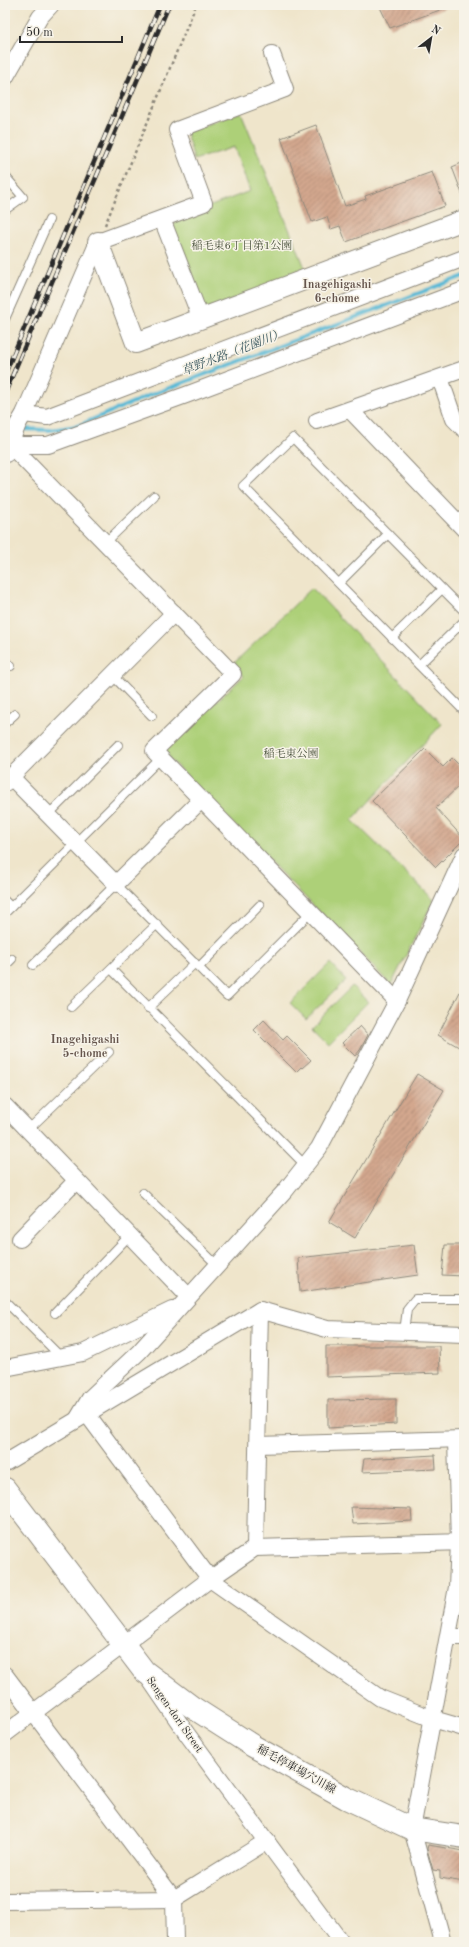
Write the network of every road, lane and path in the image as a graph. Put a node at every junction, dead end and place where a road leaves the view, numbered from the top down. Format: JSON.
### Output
{"nodes":[{"id":1,"x":51,"y":5,"type":"edge"},
{"id":2,"x":196,"y":5,"type":"edge"},
{"id":3,"x":272,"y":54,"type":"dead end"},
{"id":4,"x":5,"y":78,"type":"edge"},
{"id":5,"x":5,"y":176,"type":"edge"},
{"id":6,"x":5,"y":210,"type":"edge"},
{"id":7,"x":162,"y":219,"type":"junction"},
{"id":8,"x":49,"y":220,"type":"dead end"},
{"id":9,"x":464,"y":220,"type":"edge"},
{"id":10,"x":98,"y":242,"type":"junction"},
{"id":11,"x":464,"y":258,"type":"edge"},
{"id":12,"x":464,"y":290,"type":"edge"},
{"id":13,"x":5,"y":319,"type":"edge"},
{"id":14,"x":201,"y":319,"type":"junction"},
{"id":15,"x":464,"y":369,"type":"edge"},
{"id":16,"x":440,"y":378,"type":"junction"},
{"id":17,"x":350,"y":410,"type":"junction"},
{"id":18,"x":16,"y":421,"type":"edge"},
{"id":19,"x":317,"y":421,"type":"dead end"},
{"id":20,"x":464,"y":429,"type":"edge"},
{"id":21,"x":7,"y":450,"type":"edge"},
{"id":22,"x":154,"y":496,"type":"dead end"},
{"id":23,"x":464,"y":529,"type":"edge"},
{"id":24,"x":388,"y":534,"type":"junction"},
{"id":25,"x":105,"y":542,"type":"junction"},
{"id":26,"x":339,"y":583,"type":"junction"},
{"id":27,"x":442,"y":589,"type":"junction"},
{"id":28,"x":464,"y":611,"type":"edge"},
{"id":29,"x":174,"y":613,"type":"junction"},
{"id":30,"x":464,"y":621,"type":"edge"},
{"id":31,"x":392,"y":638,"type":"junction"},
{"id":32,"x":419,"y":665,"type":"junction"},
{"id":33,"x":113,"y":676,"type":"junction"},
{"id":34,"x":464,"y":711,"type":"edge"},
{"id":35,"x":15,"y":714,"type":"dead end"},
{"id":36,"x":152,"y":716,"type":"dead end"},
{"id":37,"x":5,"y":723,"type":"edge"},
{"id":38,"x":118,"y":745,"type":"dead end"},
{"id":39,"x":161,"y":758,"type":"junction"},
{"id":40,"x":7,"y":777,"type":"edge"},
{"id":41,"x":201,"y":800,"type":"junction"},
{"id":42,"x":48,"y":815,"type":"junction"},
{"id":43,"x":76,"y":844,"type":"junction"},
{"id":44,"x":464,"y":855,"type":"edge"},
{"id":45,"x":116,"y":884,"type":"junction"},
{"id":46,"x":260,"y":905,"type":"dead end"},
{"id":47,"x":7,"y":907,"type":"edge"},
{"id":48,"x":310,"y":913,"type":"junction"},
{"id":49,"x":157,"y":924,"type":"junction"},
{"id":50,"x":12,"y":959,"type":"dead end"},
{"id":51,"x":33,"y":965,"type":"dead end"},
{"id":52,"x":197,"y":965,"type":"junction"},
{"id":53,"x":5,"y":966,"type":"edge"},
{"id":54,"x":111,"y":969,"type":"junction"},
{"id":55,"x":397,"y":1001,"type":"junction"},
{"id":56,"x":70,"y":1008,"type":"dead end"},
{"id":57,"x":148,"y":1008,"type":"junction"},
{"id":58,"x":109,"y":1052,"type":"dead end"},
{"id":59,"x":5,"y":1106,"type":"edge"},
{"id":60,"x":28,"y":1130,"type":"junction"},
{"id":61,"x":306,"y":1166,"type":"junction"},
{"id":62,"x":76,"y":1181,"type":"junction"},
{"id":63,"x":143,"y":1193,"type":"dead end"},
{"id":64,"x":129,"y":1236,"type":"junction"},
{"id":65,"x":20,"y":1239,"type":"dead end"},
{"id":66,"x":217,"y":1265,"type":"junction"},
{"id":67,"x":464,"y":1298,"type":"edge"},
{"id":68,"x":5,"y":1301,"type":"edge"},
{"id":69,"x":184,"y":1302,"type":"junction"},
{"id":70,"x":260,"y":1310,"type":"junction"},
{"id":71,"x":55,"y":1313,"type":"dead end"},
{"id":72,"x":404,"y":1332,"type":"junction"},
{"id":73,"x":464,"y":1334,"type":"edge"},
{"id":74,"x":62,"y":1359,"type":"junction"},
{"id":75,"x":5,"y":1368,"type":"edge"},
{"id":76,"x":82,"y":1416,"type":"junction"},
{"id":77,"x":460,"y":1440,"type":"edge"},
{"id":78,"x":258,"y":1445,"type":"junction"},
{"id":79,"x":5,"y":1463,"type":"edge"},
{"id":80,"x":5,"y":1489,"type":"edge"},
{"id":81,"x":462,"y":1542,"type":"edge"},
{"id":82,"x":255,"y":1548,"type":"junction"},
{"id":83,"x":210,"y":1579,"type":"junction"},
{"id":84,"x":448,"y":1637,"type":"junction"},
{"id":85,"x":464,"y":1637,"type":"edge"},
{"id":86,"x":124,"y":1645,"type":"junction"},
{"id":87,"x":144,"y":1671,"type":"junction"},
{"id":88,"x":5,"y":1675,"type":"edge"},
{"id":89,"x":34,"y":1713,"type":"junction"},
{"id":90,"x":433,"y":1719,"type":"junction"},
{"id":91,"x":464,"y":1728,"type":"edge"},
{"id":92,"x":5,"y":1734,"type":"edge"},
{"id":93,"x":412,"y":1829,"type":"junction"},
{"id":94,"x":464,"y":1837,"type":"edge"},
{"id":95,"x":267,"y":1841,"type":"junction"},
{"id":96,"x":174,"y":1899,"type":"junction"},
{"id":97,"x":5,"y":1901,"type":"edge"},
{"id":98,"x":175,"y":1942,"type":"edge"},
{"id":99,"x":341,"y":1942,"type":"edge"},
{"id":100,"x":443,"y":1942,"type":"edge"}],
"edges":[{"from":1,"to":4,"type":"street"},
{"from":2,"to":10,"type":"path"},
{"from":3,"to":7,"type":"street"},
{"from":5,"to":6,"type":"lane"},
{"from":7,"to":10,"type":"street"},
{"from":7,"to":14,"type":"street"},
{"from":8,"to":13,"type":"lane"},
{"from":9,"to":14,"type":"street"},
{"from":10,"to":14,"type":"street"},
{"from":10,"to":18,"type":"street"},
{"from":11,"to":18,"type":"street"},
{"from":12,"to":21,"type":"street"},
{"from":15,"to":16,"type":"street"},
{"from":16,"to":17,"type":"street"},
{"from":16,"to":20,"type":"street"},
{"from":17,"to":19,"type":"street"},
{"from":17,"to":23,"type":"street"},
{"from":18,"to":21,"type":"street"},
{"from":21,"to":25,"type":"street"},
{"from":22,"to":25,"type":"lane"},
{"from":24,"to":26,"type":"lane"},
{"from":24,"to":26,"type":"lane"},
{"from":24,"to":27,"type":"lane"},
{"from":25,"to":29,"type":"street"},
{"from":26,"to":31,"type":"lane"},
{"from":27,"to":28,"type":"lane"},
{"from":27,"to":31,"type":"lane"},
{"from":29,"to":33,"type":"street"},
{"from":29,"to":39,"type":"street"},
{"from":30,"to":32,"type":"lane"},
{"from":31,"to":32,"type":"lane"},
{"from":32,"to":34,"type":"lane"},
{"from":33,"to":36,"type":"lane"},
{"from":33,"to":40,"type":"street"},
{"from":35,"to":37,"type":"lane"},
{"from":38,"to":42,"type":"lane"},
{"from":39,"to":41,"type":"street"},
{"from":39,"to":43,"type":"lane"},
{"from":40,"to":42,"type":"street"},
{"from":41,"to":45,"type":"street"},
{"from":41,"to":48,"type":"street"},
{"from":42,"to":43,"type":"street"},
{"from":43,"to":45,"type":"street"},
{"from":43,"to":47,"type":"lane"},
{"from":44,"to":55,"type":"street"},
{"from":45,"to":49,"type":"lane"},
{"from":45,"to":51,"type":"lane"},
{"from":46,"to":52,"type":"lane"},
{"from":48,"to":52,"type":"lane"},
{"from":48,"to":55,"type":"street"},
{"from":49,"to":52,"type":"lane"},
{"from":49,"to":54,"type":"lane"},
{"from":50,"to":53,"type":"lane"},
{"from":52,"to":57,"type":"lane"},
{"from":54,"to":56,"type":"lane"},
{"from":54,"to":57,"type":"lane"},
{"from":55,"to":61,"type":"street"},
{"from":57,"to":61,"type":"lane"},
{"from":58,"to":60,"type":"lane"},
{"from":59,"to":60,"type":"street"},
{"from":60,"to":62,"type":"street"},
{"from":61,"to":66,"type":"street"},
{"from":62,"to":64,"type":"street"},
{"from":62,"to":65,"type":"street"},
{"from":63,"to":66,"type":"lane"},
{"from":64,"to":69,"type":"street"},
{"from":64,"to":71,"type":"lane"},
{"from":66,"to":69,"type":"street"},
{"from":67,"to":72,"type":"lane"},
{"from":68,"to":74,"type":"lane"},
{"from":69,"to":74,"type":"street"},
{"from":69,"to":76,"type":"street"},
{"from":70,"to":72,"type":"street"},
{"from":70,"to":76,"type":"street"},
{"from":70,"to":78,"type":"street"},
{"from":72,"to":73,"type":"street"},
{"from":74,"to":75,"type":"street"},
{"from":76,"to":79,"type":"street"},
{"from":76,"to":83,"type":"street"},
{"from":77,"to":78,"type":"street"},
{"from":77,"to":81,"type":"street"},
{"from":78,"to":82,"type":"street"},
{"from":80,"to":86,"type":"main road","name":"Sengen-dori Street"},
{"from":81,"to":82,"type":"street"},
{"from":81,"to":84,"type":"street"},
{"from":82,"to":83,"type":"street"},
{"from":83,"to":86,"type":"street"},
{"from":83,"to":90,"type":"street"},
{"from":84,"to":85,"type":"street"},
{"from":84,"to":90,"type":"street"},
{"from":86,"to":87,"type":"main road","name":"Sengen-dori Street"},
{"from":86,"to":89,"type":"street"},
{"from":87,"to":93,"type":"main road","name":"稲毛停車場穴川線"},
{"from":87,"to":95,"type":"street","name":"Sengen-dori Street"},
{"from":88,"to":89,"type":"street"},
{"from":89,"to":92,"type":"street"},
{"from":89,"to":96,"type":"street"},
{"from":90,"to":91,"type":"street"},
{"from":90,"to":93,"type":"street"},
{"from":93,"to":94,"type":"main road","name":"稲毛停車場穴川線"},
{"from":93,"to":100,"type":"street"},
{"from":95,"to":96,"type":"street"},
{"from":95,"to":99,"type":"street","name":"Sengen-dori Street"},
{"from":96,"to":97,"type":"street"},
{"from":96,"to":98,"type":"street"}]}
